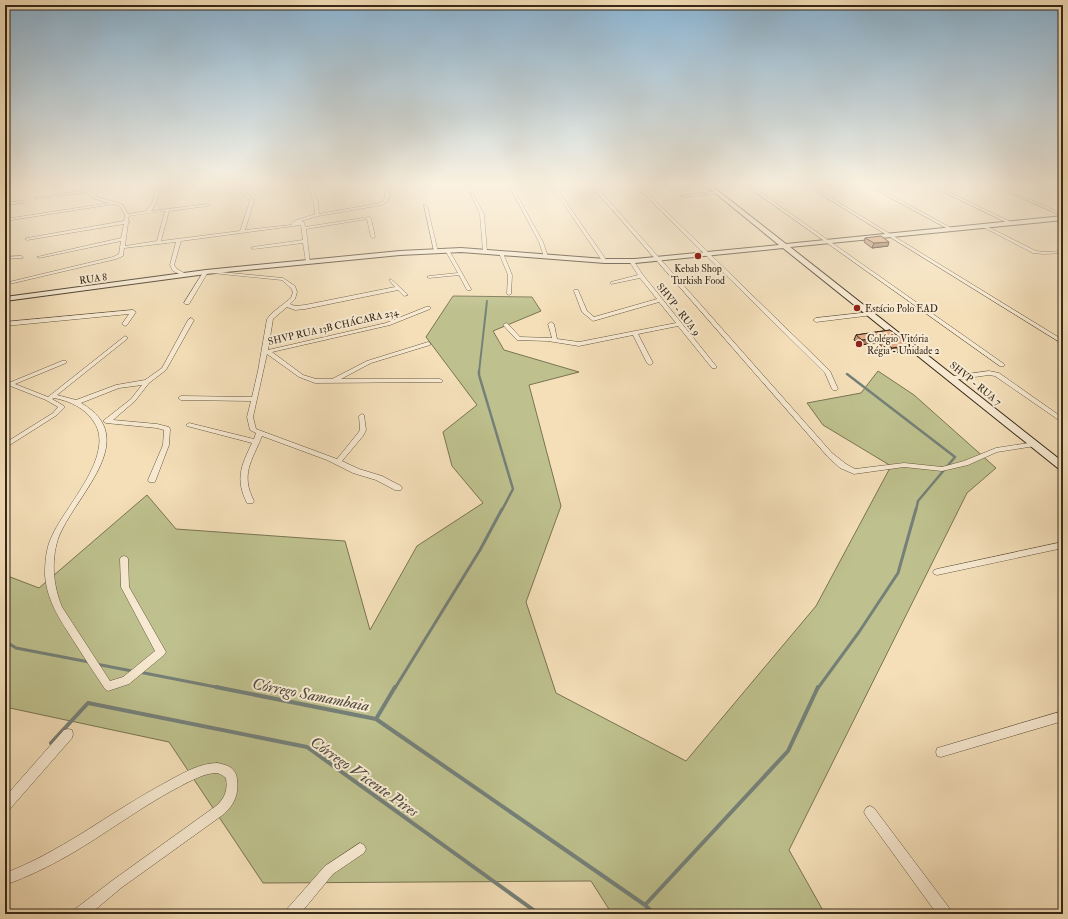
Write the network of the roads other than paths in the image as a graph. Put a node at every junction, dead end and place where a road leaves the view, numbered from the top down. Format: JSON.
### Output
{"nodes":[{"id":1,"x":300,"y":225,"type":"edge"},
{"id":2,"x":103,"y":226,"type":"edge"},
{"id":3,"x":127,"y":226,"type":"edge"},
{"id":4,"x":163,"y":226,"type":"edge"},
{"id":5,"x":244,"y":226,"type":"edge"},
{"id":6,"x":294,"y":226,"type":"edge"},
{"id":7,"x":371,"y":226,"type":"edge"},
{"id":8,"x":430,"y":226,"type":"edge"},
{"id":9,"x":483,"y":226,"type":"edge"},
{"id":10,"x":532,"y":226,"type":"edge"},
{"id":11,"x":581,"y":226,"type":"edge"},
{"id":12,"x":629,"y":226,"type":"edge"},
{"id":13,"x":679,"y":226,"type":"edge"},
{"id":14,"x":762,"y":226,"type":"edge"},
{"id":15,"x":805,"y":226,"type":"edge"},
{"id":16,"x":875,"y":226,"type":"edge"},
{"id":17,"x":945,"y":226,"type":"edge"},
{"id":18,"x":984,"y":226,"type":"joint"},
{"id":19,"x":951,"y":229,"type":"junction"},
{"id":20,"x":242,"y":232,"type":"junction"},
{"id":21,"x":890,"y":235,"type":"junction"},
{"id":22,"x":373,"y":237,"type":"dead end"},
{"id":23,"x":27,"y":238,"type":"dead end"},
{"id":24,"x":124,"y":239,"type":"junction"},
{"id":25,"x":179,"y":240,"type":"junction"},
{"id":26,"x":305,"y":241,"type":"junction"},
{"id":27,"x":159,"y":242,"type":"junction"},
{"id":28,"x":828,"y":242,"type":"junction"},
{"id":29,"x":123,"y":247,"type":"junction"},
{"id":30,"x":786,"y":247,"type":"junction"},
{"id":31,"x":253,"y":248,"type":"dead end"},
{"id":32,"x":447,"y":250,"type":"junction"},
{"id":33,"x":436,"y":251,"type":"junction"},
{"id":34,"x":485,"y":251,"type":"junction"},
{"id":35,"x":1063,"y":252,"type":"edge"},
{"id":36,"x":501,"y":253,"type":"junction"},
{"id":37,"x":708,"y":254,"type":"junction"},
{"id":38,"x":546,"y":256,"type":"junction"},
{"id":39,"x":21,"y":257,"type":"dead end"},
{"id":40,"x":39,"y":257,"type":"dead end"},
{"id":41,"x":5,"y":258,"type":"edge"},
{"id":42,"x":659,"y":259,"type":"junction"},
{"id":43,"x":605,"y":261,"type":"junction"},
{"id":44,"x":631,"y":261,"type":"junction"},
{"id":45,"x":308,"y":262,"type":"junction"},
{"id":46,"x":209,"y":272,"type":"junction"},
{"id":47,"x":459,"y":274,"type":"junction"},
{"id":48,"x":184,"y":275,"type":"junction"},
{"id":49,"x":641,"y":276,"type":"junction"},
{"id":50,"x":429,"y":277,"type":"dead end"},
{"id":51,"x":391,"y":280,"type":"dead end"},
{"id":52,"x":613,"y":283,"type":"dead end"},
{"id":53,"x":5,"y":284,"type":"edge"},
{"id":54,"x":398,"y":288,"type":"junction"},
{"id":55,"x":469,"y":289,"type":"dead end"},
{"id":56,"x":576,"y":291,"type":"dead end"},
{"id":57,"x":406,"y":294,"type":"dead end"},
{"id":58,"x":508,"y":294,"type":"dead end"},
{"id":59,"x":5,"y":299,"type":"edge"},
{"id":60,"x":660,"y":300,"type":"junction"},
{"id":61,"x":187,"y":303,"type":"dead end"},
{"id":62,"x":287,"y":305,"type":"junction"},
{"id":63,"x":428,"y":308,"type":"dead end"},
{"id":64,"x":871,"y":314,"type":"junction"},
{"id":65,"x":191,"y":320,"type":"dead end"},
{"id":66,"x":816,"y":320,"type":"dead end"},
{"id":67,"x":5,"y":324,"type":"edge"},
{"id":68,"x":125,"y":324,"type":"dead end"},
{"id":69,"x":551,"y":324,"type":"dead end"},
{"id":70,"x":680,"y":324,"type":"junction"},
{"id":71,"x":506,"y":326,"type":"dead end"},
{"id":72,"x":636,"y":333,"type":"junction"},
{"id":73,"x":125,"y":338,"type":"dead end"},
{"id":74,"x":555,"y":340,"type":"junction"},
{"id":75,"x":1063,"y":342,"type":"edge"},
{"id":76,"x":428,"y":344,"type":"dead end"},
{"id":77,"x":266,"y":351,"type":"junction"},
{"id":78,"x":64,"y":362,"type":"dead end"},
{"id":79,"x":650,"y":364,"type":"dead end"},
{"id":80,"x":1002,"y":365,"type":"dead end"},
{"id":81,"x":714,"y":367,"type":"dead end"},
{"id":82,"x":953,"y":378,"type":"junction"},
{"id":83,"x":333,"y":381,"type":"junction"},
{"id":84,"x":440,"y":381,"type":"dead end"},
{"id":85,"x":8,"y":382,"type":"edge"},
{"id":86,"x":147,"y":382,"type":"junction"},
{"id":87,"x":835,"y":389,"type":"dead end"},
{"id":88,"x":50,"y":398,"type":"junction"},
{"id":89,"x":181,"y":398,"type":"dead end"},
{"id":90,"x":254,"y":399,"type":"junction"},
{"id":91,"x":77,"y":402,"type":"junction"},
{"id":92,"x":362,"y":416,"type":"dead end"},
{"id":93,"x":98,"y":419,"type":"junction"},
{"id":94,"x":107,"y":421,"type":"junction"},
{"id":95,"x":1063,"y":421,"type":"edge"},
{"id":96,"x":189,"y":425,"type":"dead end"},
{"id":97,"x":259,"y":434,"type":"junction"},
{"id":98,"x":256,"y":442,"type":"junction"},
{"id":99,"x":1035,"y":444,"type":"junction"},
{"id":100,"x":5,"y":446,"type":"edge"},
{"id":101,"x":338,"y":462,"type":"junction"},
{"id":102,"x":1063,"y":467,"type":"edge"},
{"id":103,"x":152,"y":480,"type":"dead end"},
{"id":104,"x":398,"y":488,"type":"dead end"},
{"id":105,"x":250,"y":501,"type":"dead end"},
{"id":106,"x":1063,"y":545,"type":"edge"},
{"id":107,"x":124,"y":559,"type":"dead end"},
{"id":108,"x":937,"y":572,"type":"dead end"},
{"id":109,"x":1063,"y":716,"type":"edge"},
{"id":110,"x":68,"y":734,"type":"dead end"},
{"id":111,"x":941,"y":752,"type":"dead end"},
{"id":112,"x":5,"y":806,"type":"edge"},
{"id":113,"x":870,"y":812,"type":"dead end"},
{"id":114,"x":360,"y":849,"type":"dead end"},
{"id":115,"x":5,"y":879,"type":"edge"},
{"id":116,"x":80,"y":914,"type":"edge"},
{"id":117,"x":292,"y":914,"type":"edge"},
{"id":118,"x":945,"y":914,"type":"edge"}],
"edges":[{"from":1,"to":26,"type":"street"},
{"from":2,"to":23,"type":"street"},
{"from":3,"to":24,"type":"street"},
{"from":4,"to":27,"type":"street"},
{"from":5,"to":20,"type":"street"},
{"from":6,"to":20,"type":"street"},
{"from":7,"to":22,"type":"street"},
{"from":8,"to":33,"type":"street"},
{"from":9,"to":34,"type":"street"},
{"from":10,"to":38,"type":"street"},
{"from":11,"to":43,"type":"street"},
{"from":12,"to":42,"type":"street"},
{"from":13,"to":37,"type":"street"},
{"from":14,"to":30,"type":"street","name":"SHVP - RUA 7"},
{"from":15,"to":28,"type":"street"},
{"from":16,"to":21,"type":"street"},
{"from":17,"to":19,"type":"street"},
{"from":18,"to":19,"type":"street","name":"RUA 8"},
{"from":18,"to":35,"type":"street"},
{"from":19,"to":21,"type":"street","name":"RUA 8"},
{"from":20,"to":25,"type":"street"},
{"from":21,"to":28,"type":"street","name":"RUA 8"},
{"from":21,"to":75,"type":"street"},
{"from":24,"to":29,"type":"street"},
{"from":24,"to":40,"type":"street"},
{"from":25,"to":27,"type":"street"},
{"from":25,"to":48,"type":"street"},
{"from":26,"to":31,"type":"street"},
{"from":26,"to":45,"type":"street"},
{"from":27,"to":29,"type":"street"},
{"from":28,"to":30,"type":"street","name":"RUA 8"},
{"from":28,"to":80,"type":"street"},
{"from":29,"to":53,"type":"street"},
{"from":30,"to":37,"type":"street","name":"RUA 8"},
{"from":30,"to":64,"type":"street","name":"SHVP - RUA 7"},
{"from":32,"to":33,"type":"street","name":"RUA 8"},
{"from":32,"to":34,"type":"street","name":"RUA 8"},
{"from":32,"to":47,"type":"street"},
{"from":33,"to":45,"type":"street","name":"RUA 8"},
{"from":34,"to":36,"type":"street","name":"RUA 8"},
{"from":36,"to":38,"type":"street","name":"RUA 8"},
{"from":36,"to":58,"type":"street"},
{"from":37,"to":42,"type":"street","name":"RUA 8"},
{"from":37,"to":87,"type":"street"},
{"from":38,"to":43,"type":"street","name":"RUA 8"},
{"from":39,"to":41,"type":"street"},
{"from":42,"to":44,"type":"street","name":"RUA 8"},
{"from":42,"to":99,"type":"street"},
{"from":43,"to":44,"type":"street","name":"RUA 8"},
{"from":44,"to":49,"type":"street","name":"SHVP - RUA 9"},
{"from":45,"to":46,"type":"street","name":"RUA 8"},
{"from":46,"to":48,"type":"street","name":"RUA 8"},
{"from":46,"to":61,"type":"street"},
{"from":46,"to":62,"type":"street"},
{"from":47,"to":50,"type":"street"},
{"from":47,"to":55,"type":"street"},
{"from":48,"to":59,"type":"street","name":"RUA 8"},
{"from":49,"to":52,"type":"street"},
{"from":49,"to":60,"type":"street","name":"SHVP - RUA 9"},
{"from":51,"to":54,"type":"street"},
{"from":54,"to":57,"type":"street"},
{"from":54,"to":62,"type":"street"},
{"from":56,"to":60,"type":"street"},
{"from":60,"to":70,"type":"street","name":"SHVP - RUA 9"},
{"from":62,"to":77,"type":"street"},
{"from":63,"to":77,"type":"street","name":"SHVP RUA 13B CHÁCARA 234"},
{"from":64,"to":66,"type":"street"},
{"from":64,"to":82,"type":"street","name":"SHVP - RUA 7"},
{"from":65,"to":86,"type":"street"},
{"from":67,"to":68,"type":"street"},
{"from":69,"to":74,"type":"street"},
{"from":70,"to":72,"type":"street"},
{"from":70,"to":81,"type":"street","name":"SHVP - RUA 9"},
{"from":71,"to":74,"type":"street"},
{"from":72,"to":74,"type":"street"},
{"from":72,"to":79,"type":"street"},
{"from":73,"to":88,"type":"street"},
{"from":76,"to":83,"type":"street"},
{"from":77,"to":83,"type":"street"},
{"from":77,"to":90,"type":"street"},
{"from":78,"to":85,"type":"street"},
{"from":82,"to":95,"type":"street"},
{"from":82,"to":99,"type":"street","name":"SHVP - RUA 7"},
{"from":83,"to":84,"type":"street"},
{"from":85,"to":88,"type":"street"},
{"from":86,"to":91,"type":"street"},
{"from":86,"to":94,"type":"street"},
{"from":88,"to":91,"type":"street"},
{"from":88,"to":100,"type":"street"},
{"from":89,"to":90,"type":"street"},
{"from":90,"to":97,"type":"street"},
{"from":91,"to":93,"type":"street"},
{"from":92,"to":101,"type":"street"},
{"from":93,"to":94,"type":"street"},
{"from":93,"to":107,"type":"street"},
{"from":94,"to":103,"type":"street"},
{"from":96,"to":98,"type":"street"},
{"from":97,"to":98,"type":"street"},
{"from":97,"to":101,"type":"street"},
{"from":98,"to":105,"type":"street"},
{"from":99,"to":102,"type":"street","name":"SHVP - RUA 7"},
{"from":101,"to":104,"type":"street"},
{"from":106,"to":108,"type":"street"},
{"from":109,"to":111,"type":"street"},
{"from":110,"to":112,"type":"street"},
{"from":113,"to":118,"type":"street"},
{"from":114,"to":117,"type":"street"},
{"from":115,"to":116,"type":"street"}]}
